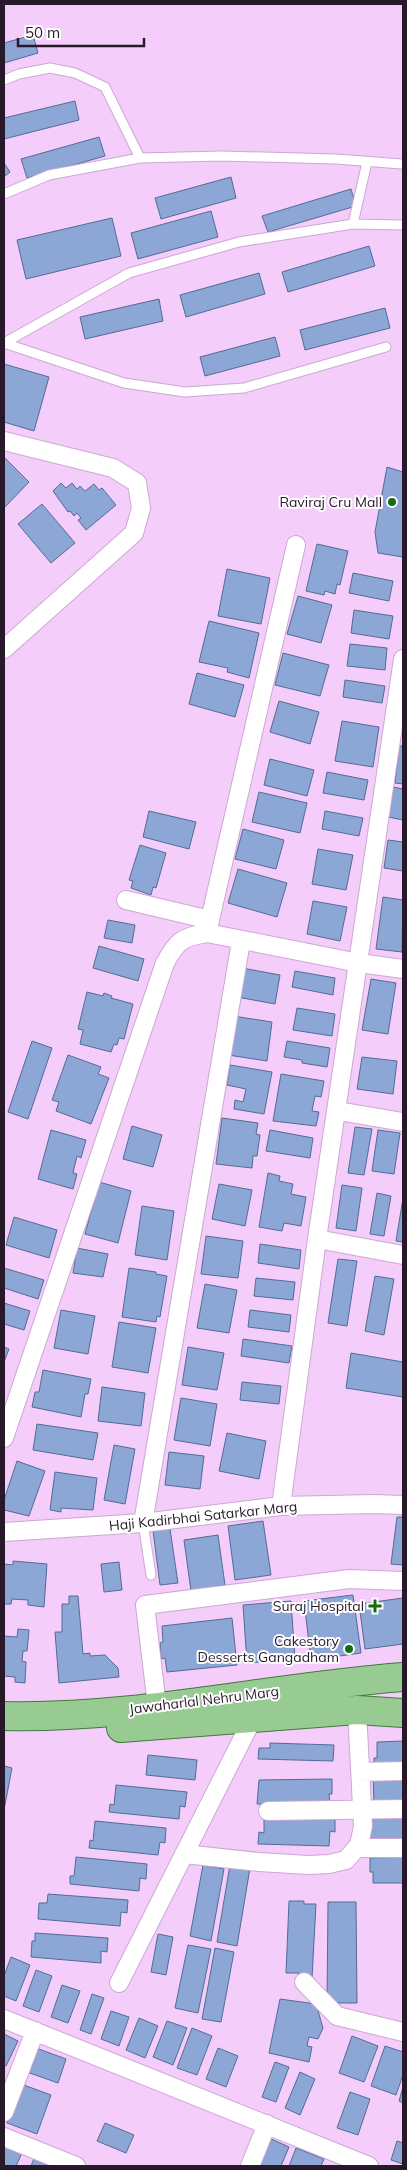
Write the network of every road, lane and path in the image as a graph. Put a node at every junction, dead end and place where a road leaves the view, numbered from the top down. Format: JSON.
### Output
{"nodes":[{"id":1,"x":4,"y":80,"type":"edge"},
{"id":2,"x":140,"y":158,"type":"junction"},
{"id":3,"x":367,"y":162,"type":"junction"},
{"id":4,"x":402,"y":164,"type":"edge"},
{"id":5,"x":4,"y":194,"type":"edge"},
{"id":6,"x":353,"y":224,"type":"junction"},
{"id":7,"x":403,"y":225,"type":"edge"},
{"id":8,"x":4,"y":343,"type":"edge"},
{"id":9,"x":386,"y":347,"type":"dead end"},
{"id":10,"x":4,"y":442,"type":"edge"},
{"id":11,"x":296,"y":545,"type":"dead end"},
{"id":12,"x":4,"y":648,"type":"edge"},
{"id":13,"x":403,"y":659,"type":"edge"},
{"id":14,"x":126,"y":900,"type":"dead end"},
{"id":15,"x":208,"y":926,"type":"junction"},
{"id":16,"x":241,"y":941,"type":"junction"},
{"id":17,"x":359,"y":963,"type":"junction"},
{"id":18,"x":403,"y":969,"type":"edge"},
{"id":19,"x":338,"y":1111,"type":"junction"},
{"id":20,"x":403,"y":1122,"type":"edge"},
{"id":21,"x":318,"y":1239,"type":"junction"},
{"id":22,"x":403,"y":1255,"type":"edge"},
{"id":23,"x":4,"y":1438,"type":"edge"},
{"id":24,"x":403,"y":1505,"type":"edge"},
{"id":25,"x":281,"y":1506,"type":"junction"},
{"id":26,"x":143,"y":1523,"type":"junction"},
{"id":27,"x":4,"y":1532,"type":"edge"},
{"id":28,"x":152,"y":1575,"type":"dead end"},
{"id":29,"x":403,"y":1581,"type":"edge"},
{"id":30,"x":403,"y":1677,"type":"edge"},
{"id":31,"x":357,"y":1710,"type":"junction"},
{"id":32,"x":403,"y":1712,"type":"edge"},
{"id":33,"x":146,"y":1714,"type":"junction"},
{"id":34,"x":4,"y":1716,"type":"edge"},
{"id":35,"x":253,"y":1718,"type":"junction"},
{"id":36,"x":4,"y":1734,"type":"edge"},
{"id":37,"x":403,"y":1771,"type":"edge"},
{"id":38,"x":360,"y":1772,"type":"junction"},
{"id":39,"x":362,"y":1809,"type":"junction"},
{"id":40,"x":403,"y":1809,"type":"edge"},
{"id":41,"x":268,"y":1810,"type":"dead end"},
{"id":42,"x":356,"y":1848,"type":"junction"},
{"id":43,"x":403,"y":1848,"type":"edge"},
{"id":44,"x":184,"y":1854,"type":"junction"},
{"id":45,"x":304,"y":1982,"type":"dead end"},
{"id":46,"x":119,"y":1983,"type":"dead end"},
{"id":47,"x":4,"y":2019,"type":"edge"},
{"id":48,"x":35,"y":2031,"type":"junction"},
{"id":49,"x":403,"y":2032,"type":"edge"},
{"id":50,"x":4,"y":2112,"type":"edge"},
{"id":51,"x":267,"y":2124,"type":"junction"},
{"id":52,"x":4,"y":2137,"type":"edge"},
{"id":53,"x":76,"y":2166,"type":"edge"},
{"id":54,"x":250,"y":2166,"type":"edge"},
{"id":55,"x":369,"y":2166,"type":"edge"}],
"edges":[{"from":1,"to":2,"type":"lane"},
{"from":2,"to":3,"type":"lane"},
{"from":2,"to":5,"type":"lane"},
{"from":3,"to":4,"type":"lane"},
{"from":3,"to":6,"type":"lane"},
{"from":6,"to":7,"type":"lane"},
{"from":6,"to":8,"type":"lane"},
{"from":8,"to":9,"type":"lane"},
{"from":10,"to":12,"type":"street"},
{"from":11,"to":15,"type":"street"},
{"from":13,"to":17,"type":"street"},
{"from":14,"to":15,"type":"street"},
{"from":15,"to":16,"type":"street"},
{"from":15,"to":23,"type":"street"},
{"from":16,"to":17,"type":"street"},
{"from":16,"to":26,"type":"street"},
{"from":17,"to":18,"type":"street"},
{"from":17,"to":19,"type":"street"},
{"from":19,"to":20,"type":"street"},
{"from":19,"to":21,"type":"street"},
{"from":21,"to":22,"type":"street"},
{"from":21,"to":25,"type":"street"},
{"from":24,"to":25,"type":"street","name":"Haji Kadirbhai Satarkar Marg"},
{"from":25,"to":26,"type":"street","name":"Haji Kadirbhai Satarkar Marg"},
{"from":26,"to":27,"type":"street","name":"Haji Kadirbhai Satarkar Marg"},
{"from":26,"to":28,"type":"lane"},
{"from":29,"to":33,"type":"street"},
{"from":30,"to":33,"type":"main road","name":"Jawaharlal Nehru Marg"},
{"from":31,"to":32,"type":"main road","name":"Jawaharlal Nehru Marg"},
{"from":31,"to":35,"type":"main road","name":"Jawaharlal Nehru Marg"},
{"from":31,"to":38,"type":"street"},
{"from":33,"to":34,"type":"main road","name":"Jawaharlal Nehru Marg"},
{"from":33,"to":35,"type":"main road","name":"Jawaharlal Nehru Marg"},
{"from":33,"to":36,"type":"main road","name":"Jawaharlal Nehru Marg"},
{"from":35,"to":44,"type":"street"},
{"from":37,"to":38,"type":"street"},
{"from":38,"to":39,"type":"street"},
{"from":39,"to":40,"type":"street"},
{"from":39,"to":41,"type":"street"},
{"from":39,"to":42,"type":"street"},
{"from":42,"to":43,"type":"street"},
{"from":42,"to":44,"type":"street"},
{"from":44,"to":46,"type":"street"},
{"from":45,"to":49,"type":"street"},
{"from":47,"to":48,"type":"street"},
{"from":48,"to":50,"type":"street"},
{"from":48,"to":51,"type":"street"},
{"from":51,"to":54,"type":"street"},
{"from":51,"to":55,"type":"street"},
{"from":52,"to":53,"type":"street"}]}
